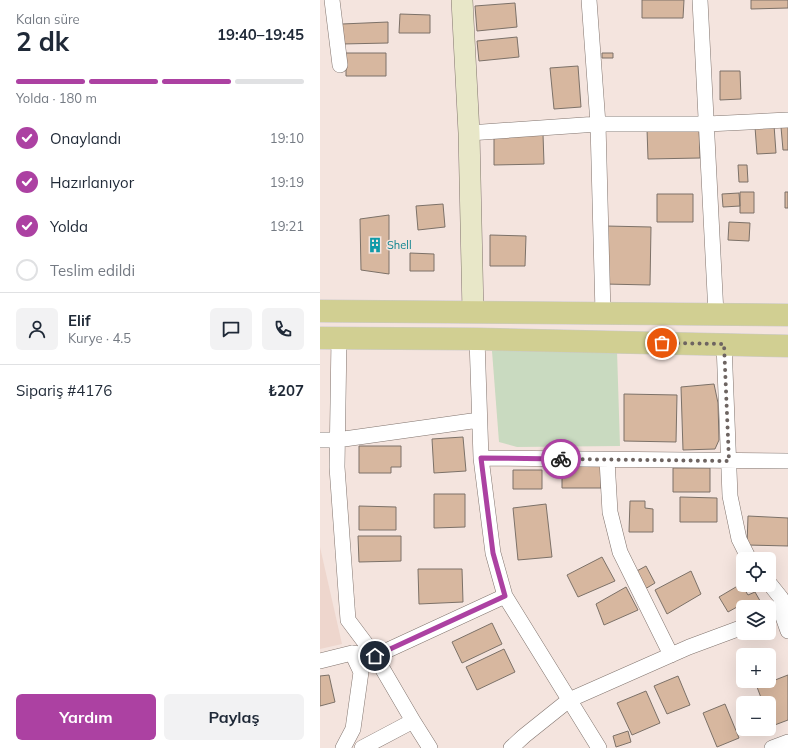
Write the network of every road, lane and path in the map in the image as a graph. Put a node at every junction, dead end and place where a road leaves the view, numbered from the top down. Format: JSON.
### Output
{"nodes":[{"id":1,"x":332,"y":0,"type":"edge"},
{"id":2,"x":462,"y":0,"type":"edge"},
{"id":3,"x":589,"y":0,"type":"edge"},
{"id":4,"x":700,"y":0,"type":"edge"},
{"id":5,"x":340,"y":65,"type":"dead end"},
{"id":6,"x":788,"y":120,"type":"edge"},
{"id":7,"x":598,"y":124,"type":"junction"},
{"id":8,"x":706,"y":124,"type":"junction"},
{"id":9,"x":469,"y":133,"type":"junction"},
{"id":10,"x":320,"y":311,"type":"edge"},
{"id":11,"x":473,"y":312,"type":"junction"},
{"id":12,"x":604,"y":313,"type":"junction"},
{"id":13,"x":716,"y":314,"type":"junction"},
{"id":14,"x":788,"y":315,"type":"edge"},
{"id":15,"x":329,"y":338,"type":"edge"},
{"id":16,"x":477,"y":339,"type":"junction"},
{"id":17,"x":724,"y":344,"type":"junction"},
{"id":18,"x":788,"y":346,"type":"edge"},
{"id":19,"x":480,"y":420,"type":"junction"},
{"id":20,"x":320,"y":440,"type":"edge"},
{"id":21,"x":337,"y":440,"type":"junction"},
{"id":22,"x":481,"y":458,"type":"junction"},
{"id":23,"x":607,"y":460,"type":"junction"},
{"id":24,"x":729,"y":461,"type":"junction"},
{"id":25,"x":788,"y":461,"type":"edge"},
{"id":26,"x":746,"y":552,"type":"edge"},
{"id":27,"x":776,"y":592,"type":"edge"},
{"id":28,"x":505,"y":596,"type":"junction"},
{"id":29,"x":780,"y":614,"type":"edge"},
{"id":30,"x":736,"y":630,"type":"edge"},
{"id":31,"x":788,"y":632,"type":"edge"},
{"id":32,"x":352,"y":653,"type":"junction"},
{"id":33,"x":671,"y":655,"type":"junction"},
{"id":34,"x":375,"y":656,"type":"junction"},
{"id":35,"x":320,"y":661,"type":"edge"},
{"id":36,"x":569,"y":700,"type":"junction"},
{"id":37,"x":413,"y":721,"type":"junction"},
{"id":38,"x":788,"y":742,"type":"edge"},
{"id":39,"x":342,"y":748,"type":"edge"},
{"id":40,"x":362,"y":748,"type":"edge"},
{"id":41,"x":430,"y":748,"type":"edge"},
{"id":42,"x":511,"y":748,"type":"edge"},
{"id":43,"x":599,"y":748,"type":"edge"},
{"id":44,"x":772,"y":748,"type":"edge"}],
"edges":[{"from":1,"to":5,"type":"street"},
{"from":2,"to":9,"type":"street"},
{"from":3,"to":7,"type":"street"},
{"from":4,"to":8,"type":"street"},
{"from":6,"to":8,"type":"street"},
{"from":7,"to":8,"type":"street"},
{"from":7,"to":9,"type":"street"},
{"from":7,"to":12,"type":"street"},
{"from":8,"to":13,"type":"street"},
{"from":9,"to":11,"type":"street"},
{"from":10,"to":11,"type":"main road"},
{"from":11,"to":12,"type":"main road"},
{"from":12,"to":13,"type":"main road"},
{"from":13,"to":14,"type":"main road"},
{"from":15,"to":16,"type":"main road"},
{"from":15,"to":21,"type":"street"},
{"from":16,"to":17,"type":"main road"},
{"from":16,"to":19,"type":"street"},
{"from":17,"to":18,"type":"main road"},
{"from":17,"to":24,"type":"street"},
{"from":19,"to":21,"type":"street"},
{"from":19,"to":22,"type":"street"},
{"from":20,"to":21,"type":"street"},
{"from":21,"to":34,"type":"street"},
{"from":22,"to":23,"type":"street"},
{"from":22,"to":28,"type":"street"},
{"from":23,"to":24,"type":"street"},
{"from":23,"to":33,"type":"street"},
{"from":24,"to":25,"type":"street"},
{"from":24,"to":26,"type":"street"},
{"from":27,"to":29,"type":"street"},
{"from":28,"to":34,"type":"street"},
{"from":28,"to":36,"type":"street"},
{"from":29,"to":31,"type":"street"},
{"from":30,"to":33,"type":"street"},
{"from":32,"to":34,"type":"street"},
{"from":32,"to":35,"type":"street"},
{"from":32,"to":39,"type":"street"},
{"from":33,"to":36,"type":"street"},
{"from":34,"to":37,"type":"street"},
{"from":36,"to":42,"type":"street"},
{"from":36,"to":43,"type":"street"},
{"from":37,"to":40,"type":"street"},
{"from":37,"to":41,"type":"street"},
{"from":38,"to":44,"type":"street"}]}
